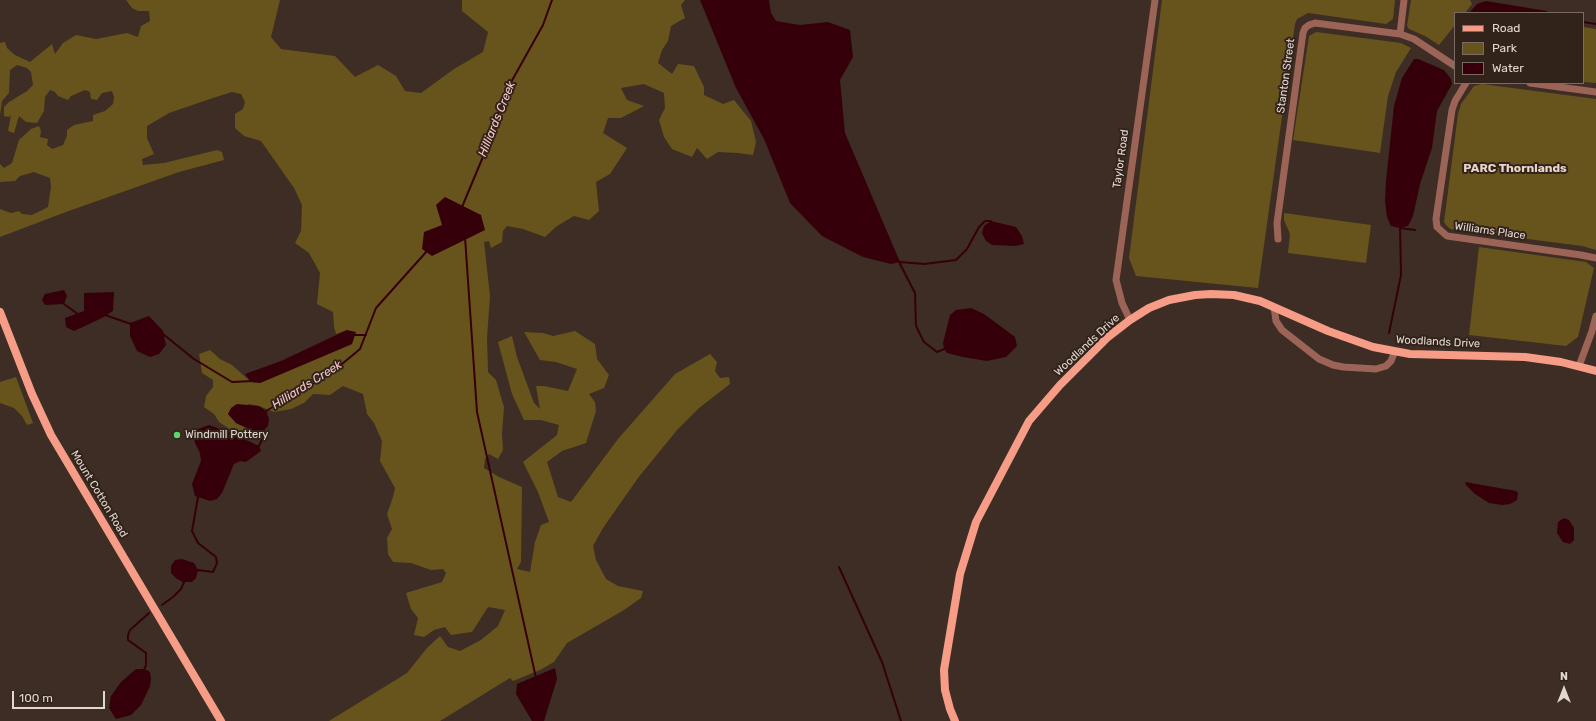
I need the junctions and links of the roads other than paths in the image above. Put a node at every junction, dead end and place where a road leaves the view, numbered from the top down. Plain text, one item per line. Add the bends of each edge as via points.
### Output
1 (1155, 0) edge
2 (1404, 0) edge
3 (1400, 34) junction
4 (1454, 65) edge
5 (1465, 84) edge
6 (1537, 84) edge
7 (1596, 92) edge
8 (1278, 239) dead end
9 (1596, 258) edge
10 (1274, 306) junction
11 (0, 312) edge
12 (1596, 316) edge
13 (1130, 320) junction
14 (1395, 351) junction
15 (1579, 366) junction
16 (1596, 371) edge
17 (195, 680) junction
18 (215, 721) edge
19 (221, 721) edge
20 (955, 721) edge

1 - 13 street, Taylor Road via 1116,280
2 - 3 street
3 - 4 street, Stanton Street via 1414,39
3 - 8 street, Stanton Street via 1315,24 1305,28 1276,223
5 - 9 street, Williams Place via 1452,110 1436,219 1437,227 1447,236
6 - 7 street
10 - 13 main road, Woodlands Drive via 1234,295 1195,295 1169,300 1149,308
10 - 14 main road, Woodlands Drive via 1341,336 1373,347
10 - 14 street via 1276,321 1282,330 1319,359 1333,365 1376,369 1386,366
11 - 17 main road, Mount Cotton Road via 51,435
12 - 15 street
13 - 20 main road, Woodlands Drive via 1108,337 1060,385 1029,421 976,522 960,574 944,670 945,690
14 - 15 main road, Woodlands Drive via 1433,355 1525,357
15 - 16 main road, Woodlands Drive
17 - 18 main road, Mount Cotton Road
17 - 19 main road, Mount Cotton Road

